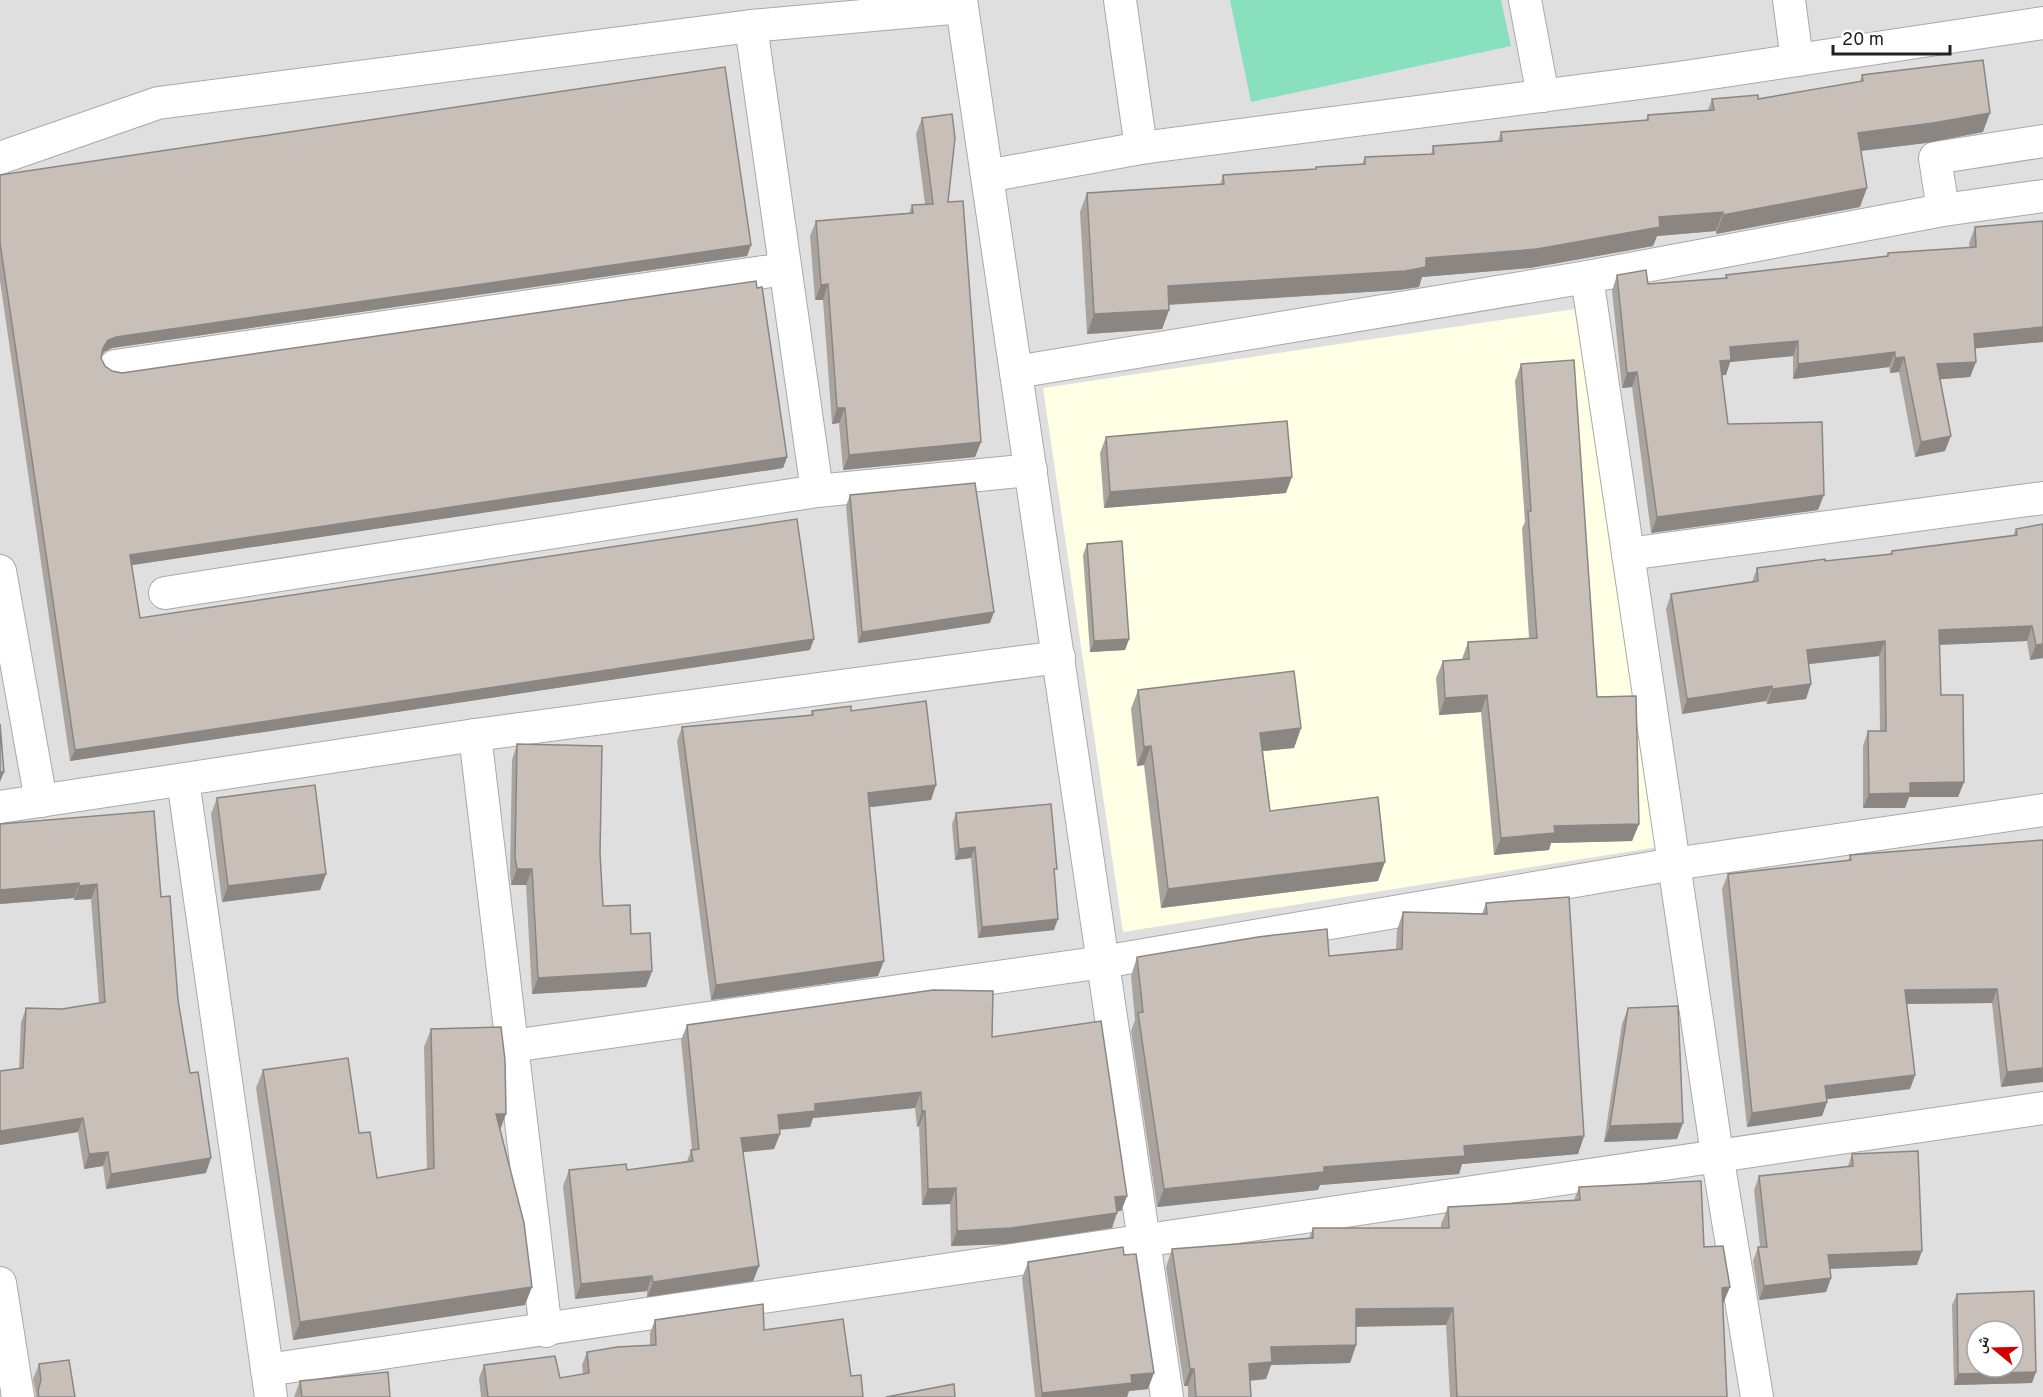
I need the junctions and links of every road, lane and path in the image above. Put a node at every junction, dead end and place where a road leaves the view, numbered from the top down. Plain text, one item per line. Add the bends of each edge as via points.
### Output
1 (1120, 0) edge
2 (1525, 0) edge
3 (1789, 0) edge
4 (962, 3) edge
5 (2043, 23) edge
6 (751, 26) junction
7 (1797, 60) junction
8 (1543, 96) junction
9 (2043, 141) edge
10 (1141, 148) junction
11 (0, 158) edge
12 (987, 176) junction
13 (2043, 196) edge
14 (1943, 210) junction
15 (785, 269) junction
16 (1587, 277) junction
17 (115, 366) dead end
18 (1016, 372) junction
19 (1031, 470) junction
20 (817, 491) junction
21 (2043, 498) edge
22 (1628, 554) junction
23 (1, 585) edge
24 (165, 593) dead end
25 (1059, 657) junction
26 (475, 735) junction
27 (183, 780) junction
28 (41, 801) junction
29 (0, 807) edge
30 (2043, 810) edge
31 (1674, 864) junction
32 (1103, 962) junction
33 (512, 1046) junction
34 (2043, 1108) edge
35 (1717, 1154) junction
36 (1144, 1241) junction
37 (0, 1283) edge
38 (546, 1331) junction
39 (269, 1383) edge
40 (18, 1397) edge
41 (1167, 1397) edge
42 (1757, 1397) edge

1 - 10 street
2 - 8 street
3 - 7 street
4 - 6 street
4 - 12 street
5 - 7 street
6 - 11 street via 158,103
6 - 15 street
7 - 8 street
8 - 10 street
9 - 14 street via 1935,158
10 - 12 street
12 - 18 street
13 - 14 street
14 - 16 street
15 - 17 street
15 - 20 street
16 - 18 street
16 - 22 street
18 - 19 street
19 - 20 street
19 - 25 street
20 - 24 street
21 - 22 street
22 - 31 street
23 - 28 street
25 - 26 street
25 - 32 street
26 - 27 street
26 - 33 street
27 - 28 street
27 - 39 street
28 - 29 street
30 - 31 street
31 - 32 street
31 - 35 street
32 - 33 street
32 - 36 street
33 - 38 street
34 - 35 street
35 - 36 street
35 - 42 street
36 - 38 street
36 - 41 street
37 - 40 street
38 - 39 street

